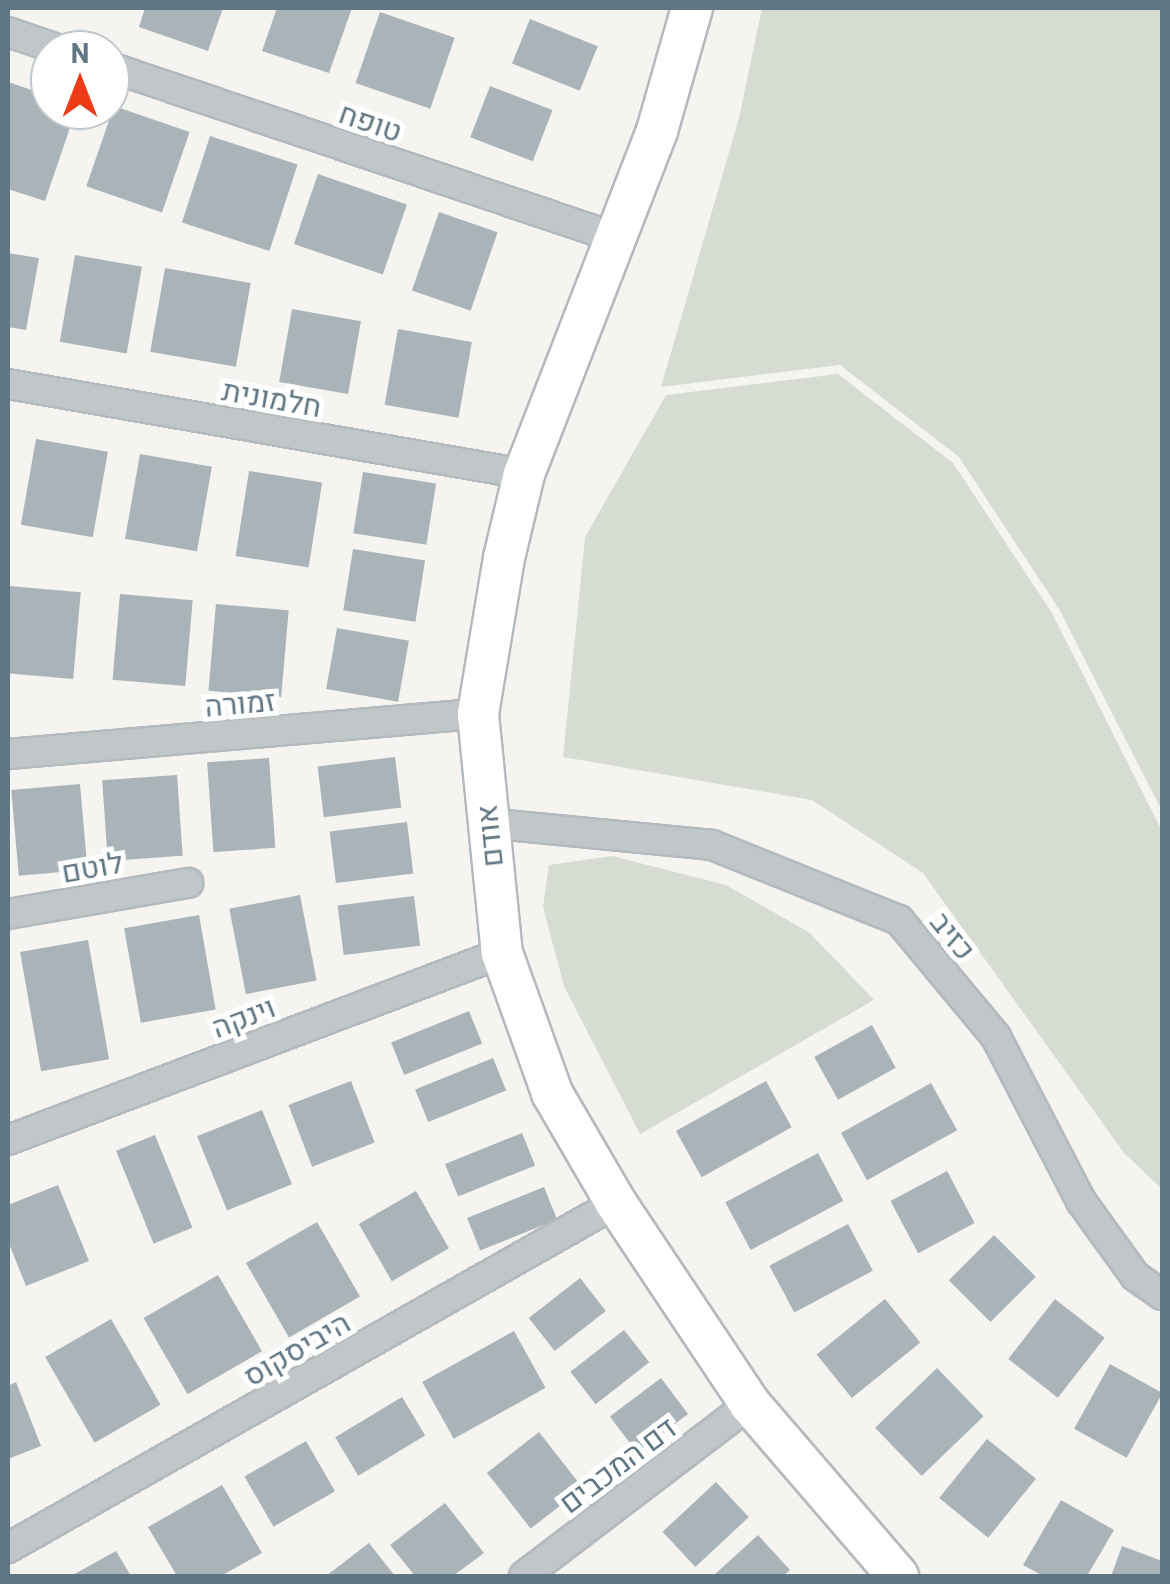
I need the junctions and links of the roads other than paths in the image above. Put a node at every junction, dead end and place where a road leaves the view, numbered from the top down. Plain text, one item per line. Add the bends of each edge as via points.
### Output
1 (692, 8) edge
2 (130, 74) edge
3 (611, 236) junction
4 (8, 384) edge
5 (524, 474) junction
6 (478, 714) junction
7 (8, 754) edge
8 (485, 823) junction
9 (188, 882) dead end
10 (8, 914) edge
11 (502, 953) junction
12 (8, 1140) edge
13 (616, 1203) junction
14 (1162, 1294) edge
15 (750, 1404) junction
16 (8, 1548) edge
17 (524, 1576) edge
18 (898, 1576) edge

1 - 3 street, אודם via 656,131
2 - 3 street, טופח
3 - 5 street, אודם
4 - 5 street, חלמונית
5 - 6 street, אודם
6 - 7 street, זמורה
6 - 8 street, אודם
8 - 11 street, אודם
8 - 14 street, כזיב via 712,845 899,920 996,1037 1081,1202 1134,1276
9 - 10 street, לוטם
11 - 12 street, וינקה
11 - 13 street, אודם via 552,1092
13 - 15 street, אודם
13 - 16 street, היביסקוס
15 - 17 street, דם המכבים
15 - 18 street, אודם

